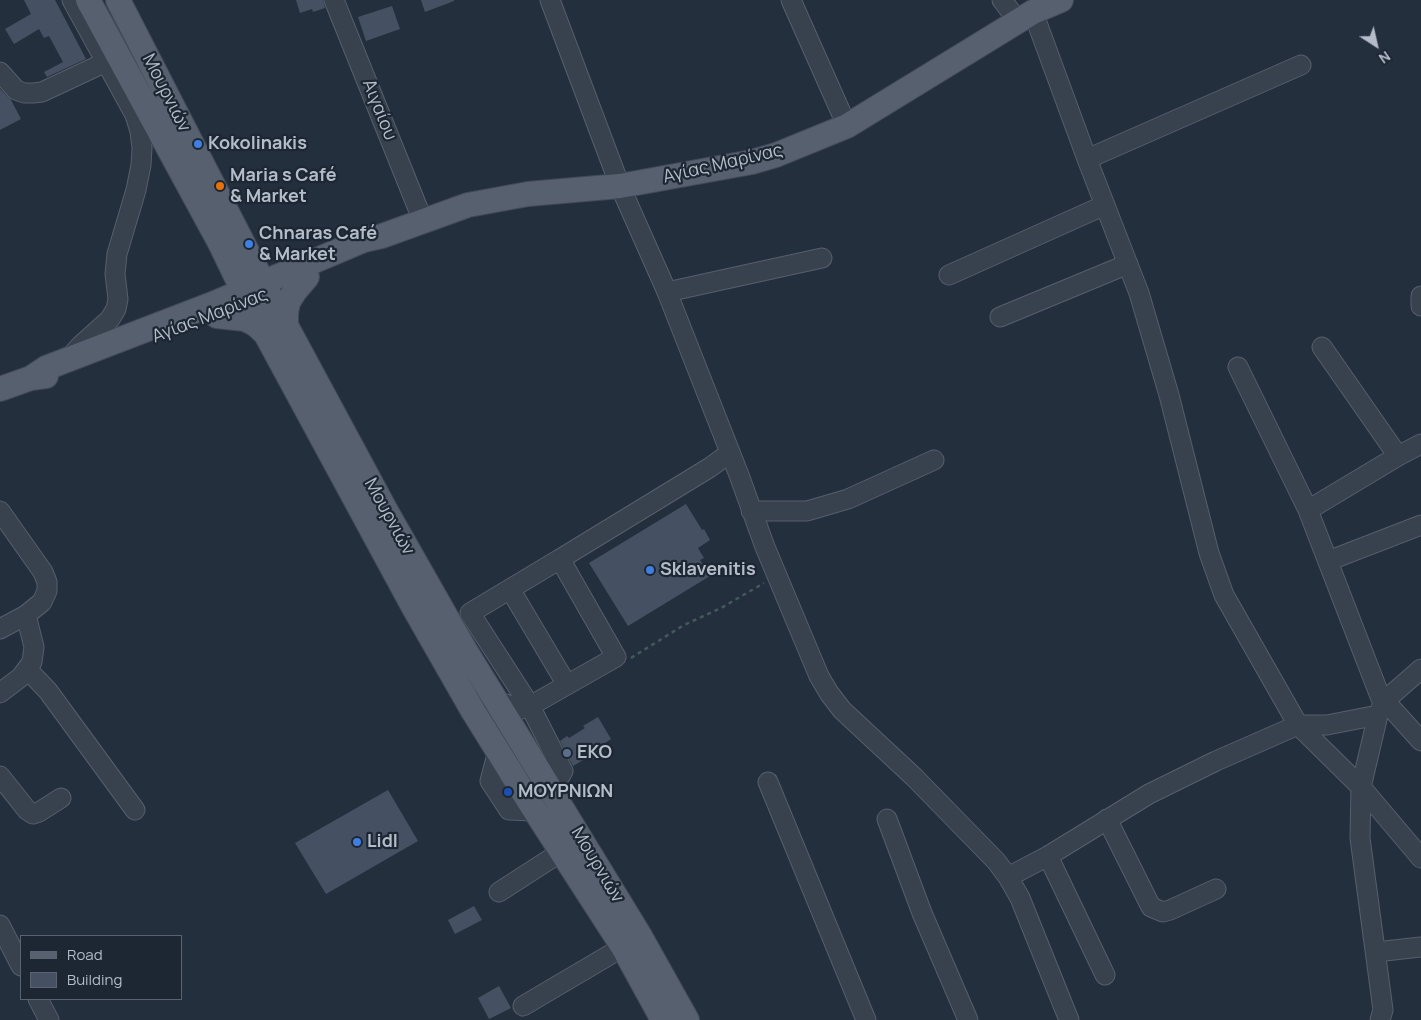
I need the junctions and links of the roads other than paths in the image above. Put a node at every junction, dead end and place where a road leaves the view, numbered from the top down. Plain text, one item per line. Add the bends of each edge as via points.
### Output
1 (72, 0) edge
2 (88, 0) edge
3 (118, 0) edge
4 (334, 0) edge
5 (550, 0) edge
6 (791, 0) edge
7 (1002, 0) edge
8 (1061, 0) edge
9 (1025, 16) junction
10 (106, 62) junction
11 (1301, 65) dead end
12 (0, 72) edge
13 (846, 126) junction
14 (1087, 159) junction
15 (620, 186) junction
16 (1105, 205) junction
17 (423, 221) junction
18 (237, 254) junction
19 (822, 258) dead end
20 (1128, 264) junction
21 (304, 272) junction
22 (949, 275) dead end
23 (667, 292) junction
24 (256, 293) junction
25 (1421, 296) edge
26 (1421, 306) edge
27 (214, 311) junction
28 (1000, 317) dead end
29 (277, 331) junction
30 (1322, 347) dead end
31 (69, 358) junction
32 (1238, 367) dead end
33 (31, 378) junction
34 (0, 389) edge
35 (1421, 444) edge
36 (730, 454) junction
37 (1398, 456) junction
38 (934, 460) dead end
39 (1308, 510) junction
40 (0, 511) edge
41 (751, 511) junction
42 (1421, 525) edge
43 (560, 559) junction
44 (1328, 561) junction
45 (510, 589) junction
46 (26, 615) junction
47 (0, 629) edge
48 (27, 669) junction
49 (1421, 670) edge
50 (567, 685) junction
51 (0, 694) edge
52 (496, 701) junction
53 (530, 706) junction
54 (1382, 706) junction
55 (1298, 725) junction
56 (1421, 741) edge
57 (498, 751) junction
58 (0, 776) edge
59 (768, 782) dead end
60 (1361, 787) junction
61 (552, 791) junction
62 (61, 798) dead end
63 (135, 810) dead end
64 (534, 811) junction
65 (886, 819) dead end
66 (1107, 819) junction
67 (561, 852) junction
68 (1048, 856) junction
69 (1421, 858) edge
70 (1008, 877) junction
71 (1216, 889) dead end
72 (499, 892) dead end
73 (0, 925) edge
74 (623, 947) junction
75 (1421, 947) edge
76 (1376, 952) junction
77 (20, 964) edge
78 (1105, 975) dead end
79 (39, 1000) edge
80 (523, 1006) dead end
81 (49, 1020) edge
82 (663, 1020) edge
83 (687, 1020) edge
84 (866, 1020) edge
85 (968, 1020) edge
86 (1069, 1020) edge
87 (1380, 1020) edge

1 - 10 street
2 - 18 main road
3 - 18 main road, Μουρνιών
4 - 17 street, Αιγαίου
5 - 15 street
6 - 13 street
7 - 9 street
8 - 9 main road, Αγίας Μαρίνας
9 - 13 main road, Αγίας Μαρίνας
9 - 14 street
10 - 12 street via 42,92 33,93 16,90
10 - 31 street via 135,114 142,148 141,165 117,254 116,308 110,319
11 - 14 street
13 - 15 main road, Αγίας Μαρίνας via 752,162
14 - 16 street
15 - 17 main road, Αγίας Μαρίνας via 528,194 468,205
15 - 23 street
16 - 20 street
16 - 22 street
17 - 21 main road, Αγίας Μαρίνας via 364,240
18 - 21 main road via 274,267
18 - 24 main road, Μουρνιών
18 - 27 main road
19 - 23 street
20 - 28 street
20 - 55 street via 1169,395 1215,571 1224,595
21 - 24 main road, Αγίας Μαρίνας
21 - 29 main road
23 - 36 street
24 - 27 main road, Αγίας Μαρίνας
24 - 29 main road, Μουρνιών
25 - 26 street
27 - 29 main road
27 - 31 main road, Αγίας Μαρίνας
27 - 33 main road, Αγίας Μαρίνας via 49,375
29 - 52 main road, Μουρνιών
29 - 57 main road, Μουρνιών via 413,606
30 - 37 street
31 - 33 main road, Αγίας Μαρίνας
32 - 39 street
33 - 34 main road, Αγίας Μαρίνας
35 - 37 street
36 - 41 street
36 - 43 street
37 - 39 street
38 - 41 street via 848,498 807,511
39 - 44 street
40 - 46 street via 44,572 47,582 42,602
41 - 70 street via 829,693 842,710 996,861
42 - 44 street
43 - 45 street
43 - 50 street via 616,657
44 - 54 street
45 - 50 street
45 - 53 street via 470,613
46 - 47 street
46 - 48 street via 34,647 32,662
48 - 51 street
48 - 63 street via 48,691
49 - 54 street
50 - 53 street
52 - 53 street via 522,709
52 - 61 main road, Μουρνιών
53 - 61 street via 563,771
54 - 55 street via 1327,725
54 - 56 street
54 - 60 street
55 - 60 street
55 - 66 street via 1216,761
57 - 64 main road, Μουρνιών
57 - 64 street via 490,781 508,810
58 - 62 street via 33,814
59 - 84 street
60 - 69 street
60 - 76 street via 1360,838
61 - 83 main road, Μουρνιών
64 - 67 main road, Μουρνιών
65 - 85 street
66 - 68 street
66 - 71 street via 1151,907 1163,912
67 - 72 street
67 - 74 main road, Μουρνιών
68 - 70 street
68 - 78 street
70 - 86 street via 1020,898
73 - 77 street
74 - 80 street
74 - 82 main road, Μουρνιών
75 - 76 street
76 - 87 street via 1383,1010
79 - 81 street

